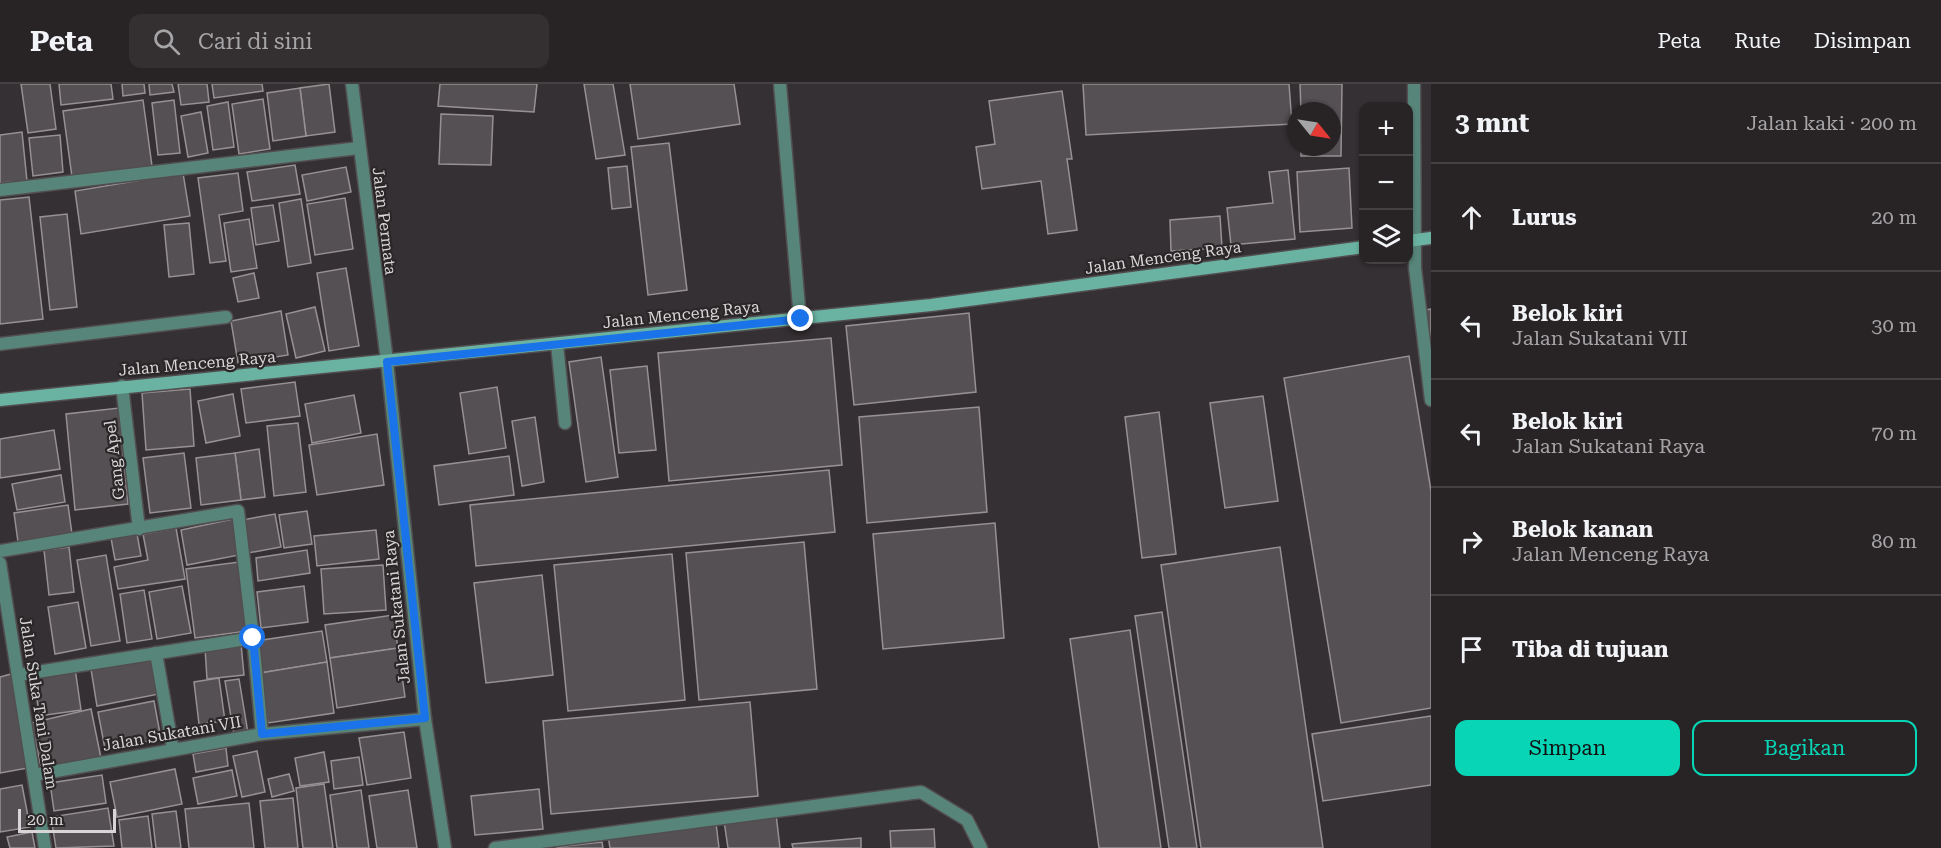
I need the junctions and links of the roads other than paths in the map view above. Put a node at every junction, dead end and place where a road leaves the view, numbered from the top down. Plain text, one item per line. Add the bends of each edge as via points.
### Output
1 (352, 84) edge
2 (780, 84) edge
3 (1414, 84) edge
4 (359, 148) junction
5 (0, 190) edge
6 (1412, 210) edge
7 (1431, 238) edge
8 (1413, 241) edge
9 (1359, 248) edge
10 (1413, 250) edge
11 (226, 317) dead end
12 (801, 319) junction
13 (0, 344) edge
14 (557, 344) junction
15 (387, 362) junction
16 (122, 386) junction
17 (0, 400) edge
18 (1431, 400) edge
19 (566, 423) dead end
20 (139, 529) junction
21 (0, 551) edge
22 (0, 563) edge
23 (253, 638) junction
24 (156, 653) junction
25 (18, 675) junction
26 (425, 718) junction
27 (262, 734) junction
28 (173, 750) junction
29 (34, 775) junction
30 (45, 848) edge
31 (445, 848) edge
32 (495, 848) edge
33 (981, 848) edge

1 - 4 street, Jalan Permata
2 - 12 street
3 - 6 street
4 - 5 street
4 - 15 street, Jalan Permata
7 - 8 street
9 - 12 street, Jalan Menceng Raya
10 - 18 street
11 - 13 street
12 - 14 street, Jalan Menceng Raya
14 - 15 street, Jalan Menceng Raya
14 - 19 street
15 - 16 street, Jalan Menceng Raya
15 - 26 street, Jalan Sukatani Raya
16 - 17 street, Jalan Menceng Raya
16 - 20 street, Gang Apel
20 - 21 street
20 - 23 street via 238,511
22 - 25 street, Jalan Suka Tani Dalam
23 - 24 street
23 - 27 street
24 - 25 street
24 - 28 street
25 - 29 street, Jalan Suka Tani Dalam
26 - 27 street, Jalan Sukatani VII
26 - 31 street, Jalan Sukatani Raya
27 - 28 street, Jalan Sukatani VII
28 - 29 street, Jalan Sukatani VII
29 - 30 street, Jalan Suka Tani Dalam
32 - 33 street via 921,792 967,820

